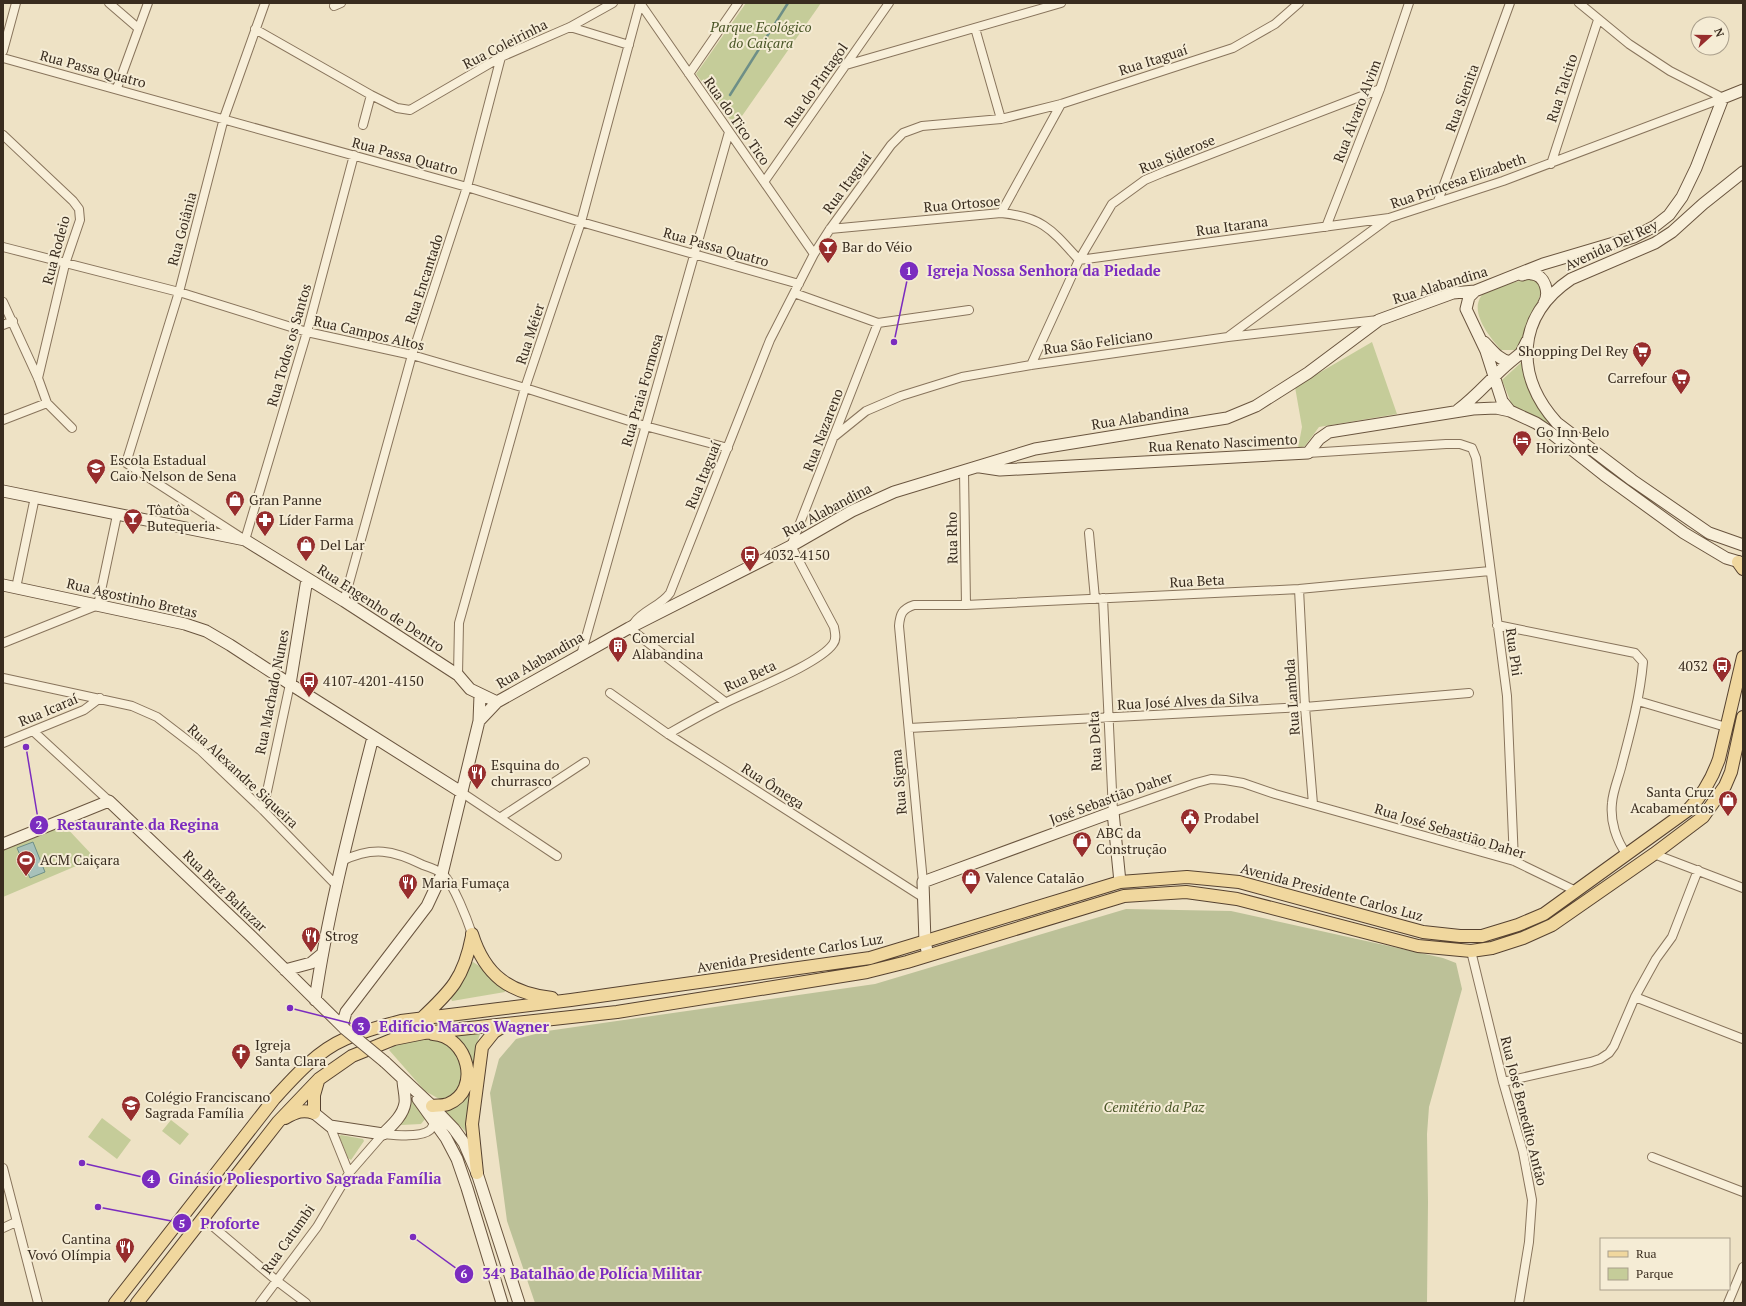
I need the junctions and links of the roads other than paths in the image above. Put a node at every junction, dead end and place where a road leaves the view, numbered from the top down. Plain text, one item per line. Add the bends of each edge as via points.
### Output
1 (16, 3) edge
2 (109, 3) edge
3 (148, 3) edge
4 (265, 3) edge
5 (613, 3) edge
6 (640, 3) edge
7 (738, 3) edge
8 (889, 3) edge
9 (1061, 3) edge
10 (1299, 3) edge
11 (1409, 3) edge
12 (1510, 3) edge
13 (1579, 3) edge
14 (1598, 20) junction
15 (570, 26) junction
16 (138, 28) junction
17 (975, 28) junction
18 (255, 29) junction
19 (629, 45) junction
20 (3, 51) edge
21 (501, 57) junction
22 (3, 58) edge
23 (846, 64) junction
24 (689, 74) junction
25 (117, 88) junction
26 (1380, 89) junction
27 (1743, 90) edge
28 (371, 95) junction
29 (1723, 98) junction
30 (1061, 104) junction
31 (224, 118) junction
32 (1001, 119) junction
33 (363, 125) dead end
34 (729, 132) junction
35 (3, 135) edge
36 (354, 155) junction
37 (1551, 164) junction
38 (1743, 172) edge
39 (764, 182) junction
40 (467, 187) junction
41 (1438, 201) junction
42 (1002, 213) junction
43 (1389, 218) junction
44 (581, 222) junction
45 (1326, 227) junction
46 (830, 229) junction
47 (3, 247) edge
48 (694, 254) junction
49 (814, 254) junction
50 (1079, 260) junction
51 (65, 264) junction
52 (1518, 275) junction
53 (799, 284) junction
54 (1475, 291) junction
55 (179, 292) junction
56 (794, 293) junction
57 (3, 302) edge
58 (1543, 305) junction
59 (969, 310) dead end
60 (1380, 320) junction
61 (13, 321) junction
62 (878, 323) junction
63 (3, 325) edge
64 (307, 332) junction
65 (1228, 337) junction
66 (1480, 337) junction
67 (1528, 339) junction
68 (412, 355) junction
69 (1510, 362) junction
70 (1031, 365) junction
71 (1494, 376) junction
72 (38, 378) junction
73 (525, 388) junction
74 (47, 403) junction
75 (1456, 412) junction
76 (1510, 412) junction
77 (3, 420) edge
78 (645, 426) junction
79 (72, 428) dead end
80 (835, 436) junction
81 (728, 448) junction
82 (1472, 448) joint
83 (1308, 453) junction
84 (126, 463) joint
85 (976, 467) junction
86 (964, 470) junction
87 (3, 491) edge
88 (35, 497) junction
89 (117, 515) junction
90 (1089, 533) dead end
91 (245, 540) junction
92 (1743, 545) edge
93 (792, 546) junction
94 (1741, 565) edge
95 (1490, 571) junction
96 (307, 578) junction
97 (3, 585) edge
98 (16, 588) junction
99 (1299, 589) junction
100 (1099, 599) junction
101 (344, 601) junction
102 (966, 605) junction
103 (98, 606) junction
104 (906, 608) joint
105 (1497, 625) junction
106 (631, 627) junction
107 (3, 643) edge
108 (581, 655) junction
109 (1743, 657) edge
110 (458, 675) junction
111 (3, 678) edge
112 (290, 684) junction
113 (610, 693) dead end
114 (1469, 693) dead end
115 (480, 695) junction
116 (100, 698) junction
117 (1638, 701) junction
118 (497, 702) junction
119 (725, 702) junction
120 (1304, 707) junction
121 (1743, 717) edge
122 (1109, 718) junction
123 (479, 721) junction
124 (1726, 727) junction
125 (909, 728) junction
126 (33, 731) junction
127 (668, 734) junction
128 (373, 737) junction
129 (1741, 737) edge
130 (3, 743) edge
131 (585, 762) dead end
132 (461, 792) junction
133 (109, 801) junction
134 (1313, 804) junction
135 (263, 810) junction
136 (1113, 812) junction
137 (501, 817) junction
138 (3, 844) edge
139 (554, 854) dead end
140 (1654, 854) junction
141 (1627, 855) junction
142 (342, 861) junction
143 (1514, 861) junction
144 (1698, 870) junction
145 (442, 874) junction
146 (923, 882) junction
147 (1120, 882) junction
148 (336, 884) junction
149 (1743, 888) edge
150 (1576, 891) junction
151 (924, 898) junction
152 (472, 934) junction
153 (925, 942) junction
154 (1471, 951) junction
155 (322, 954) junction
156 (928, 955) junction
157 (285, 970) junction
158 (1635, 997) junction
159 (315, 1000) junction
160 (571, 1000) junction
161 (346, 1012) junction
162 (330, 1014) junction
163 (421, 1019) junction
164 (505, 1025) junction
165 (344, 1027) junction
166 (424, 1033) junction
167 (1743, 1039) edge
168 (319, 1079) junction
169 (403, 1080) junction
170 (1503, 1082) junction
171 (432, 1106) junction
172 (314, 1113) junction
173 (278, 1122) junction
174 (435, 1122) junction
175 (330, 1126) junction
176 (383, 1134) junction
177 (1652, 1156) dead end
178 (3, 1168) edge
179 (349, 1173) junction
180 (477, 1173) junction
181 (1743, 1192) edge
182 (203, 1218) junction
183 (16, 1222) junction
184 (3, 1228) edge
185 (1743, 1267) edge
186 (277, 1281) junction
187 (38, 1303) edge
188 (115, 1303) edge
189 (138, 1303) edge
190 (260, 1303) edge
191 (306, 1303) edge
192 (502, 1303) edge
193 (519, 1303) edge
194 (1519, 1303) edge
195 (1728, 1303) edge

1 - 20 street
2 - 16 street
3 - 16 street
4 - 18 street, Rua Goiânia
5 - 15 street, Rua Coleirinha
6 - 19 street, Rua Méier
6 - 24 street, Rua do Tico Tico
7 - 24 street
8 - 23 street, Rua do Pintagol
9 - 17 street
10 - 30 street, Rua Itaguaí via 1275,24 1233,48
11 - 26 street, Rua Álvaro Alvim
12 - 41 street, Rua Sienita
13 - 14 street
14 - 29 street via 1628,44 1670,71
14 - 37 street, Rua Talcito
15 - 19 street
15 - 21 street, Rua Coleirinha
16 - 25 street
17 - 23 street
17 - 32 street
18 - 28 street
18 - 31 street, Rua Goiânia
19 - 44 street, Rua Méier
21 - 28 street, Rua Coleirinha via 410,110 396,108
21 - 40 street, Rua Encantado
22 - 25 street, Rua Passa Quatro
23 - 39 street, Rua do Pintagol
24 - 34 street, Rua do Tico Tico
25 - 31 street, Rua Passa Quatro
26 - 45 street, Rua Álvaro Alvim
26 - 50 street, Rua Siderose via 1145,180 1112,204
27 - 29 street
28 - 33 street
29 - 37 street, Rua Princesa Elizabeth
29 - 52 street, Rua Alabandina via 1686,190 1670,215 1634,237 1543,264
30 - 32 street, Rua Itaguaí
30 - 42 street
31 - 36 street, Rua Passa Quatro
31 - 55 street, Rua Goiânia
32 - 46 street, Rua Itaguaí via 922,126 904,133 891,145
34 - 39 street, Rua do Tico Tico
34 - 48 street, Rua Praia Formosa
35 - 51 street, Rua Rodeio via 79,209 80,220
36 - 40 street, Rua Passa Quatro
36 - 64 street, Rua Todos os Santos
37 - 41 street, Rua Princesa Elizabeth
38 - 58 street, Avenida Del Rey via 1655,244 1571,279 1559,287
39 - 49 street, Rua do Tico Tico
40 - 44 street, Rua Passa Quatro
40 - 68 street, Rua Encantado
41 - 43 street, Rua Princesa Elizabeth
42 - 46 street, Rua Ortosoe
42 - 50 street, Rua Ortosoe via 1037,220
43 - 45 street, Rua Itarana
43 - 65 street, Rua Princesa Elizabeth
44 - 48 street, Rua Passa Quatro
44 - 73 street, Rua Méier
45 - 50 street, Rua Itarana
46 - 49 street, Rua Itaguaí
47 - 51 street, Rua Campos Altos
48 - 53 street, Rua Passa Quatro
48 - 78 street, Rua Praia Formosa
49 - 53 street, Rua Itaguaí
50 - 70 street, Rua Siderose
51 - 55 street, Rua Campos Altos
51 - 72 street, Rua Rodeio
52 - 54 street, Rua Alabandina
52 - 58 street via 1531,273 1543,282 1547,292
53 - 56 street, Rua Itaguaí
54 - 60 street, Rua Alabandina via 1454,293
54 - 66 street via 1469,297 1466,309
55 - 64 street, Rua Campos Altos
55 - 84 street, Rua Goiânia
56 - 62 street
56 - 81 street, Rua Itaguaí via 770,340
57 - 61 street
58 - 67 street, Avenida Del Rey via 1536,315
59 - 62 street
60 - 65 street, Rua São Feliciano
60 - 85 street, Rua Alabandina via 1308,373 1256,406 1227,418 1035,449
61 - 63 street
61 - 72 street
62 - 80 street, Rua Nazareno
64 - 68 street, Rua Campos Altos
64 - 91 street, Rua Todos os Santos
65 - 70 street, Rua São Feliciano
66 - 69 street via 1499,357
66 - 71 street
67 - 69 street via 1521,353
67 - 92 street, Avenida Del Rey via 1528,364 1532,386 1547,413 1557,423 1632,480 1709,533
68 - 73 street, Rua Campos Altos
68 - 101 street, Rua Encantado
69 - 71 street
70 - 80 street, Rua São Feliciano via 962,377 901,396 866,411
71 - 75 street
71 - 76 street via 1502,401
72 - 74 street
73 - 78 street, Rua Campos Altos
73 - 110 street, Rua Méier via 459,623
74 - 77 street
74 - 79 street
75 - 76 street via 1483,407
75 - 83 street via 1329,432 1319,439
76 - 94 street via 1536,423 1684,533
78 - 81 street, Rua Campos Altos
78 - 108 street, Rua Praia Formosa
80 - 93 street, Rua Nazareno
81 - 106 street, Rua Itaguaí via 670,593 637,618
82 - 83 street, Rua Renato Nascimento via 1460,444 1446,444
82 - 95 street, Rua Phi via 1476,458
83 - 85 street, Rua Renato Nascimento via 1000,470
84 - 91 street, Rua Engenho de Dentro
85 - 86 street, Rua Alabandina
86 - 93 street, Rua Alabandina via 894,492 852,511
86 - 102 street, Rua Rho
87 - 88 street
88 - 89 street
88 - 98 street
89 - 91 street
89 - 103 street
90 - 100 street, Rua Delta
91 - 96 street, Rua Engenho de Dentro
93 - 106 street, Rua Alabandina
93 - 119 street, Rua Beta via 827,613 836,635 834,643 807,664
95 - 99 street, Rua Beta
95 - 105 street, Rua Phi
96 - 101 street, Rua Engenho de Dentro
96 - 112 street, Rua Machado Nunes
97 - 98 street, Rua Agostinho Bretas
98 - 103 street, Rua Agostinho Bretas
99 - 100 street, Rua Beta
99 - 120 street, Rua Lambda
100 - 102 street, Rua Beta
100 - 122 street, Rua Delta
101 - 110 street, Rua Engenho de Dentro
102 - 104 street, Rua Beta
103 - 107 street
103 - 112 street, Rua Agostinho Bretas via 185,624 206,631
104 - 125 street, Rua Sigma via 900,615 899,626
105 - 117 street via 1635,653 1642,662
105 - 143 street, Rua Phi via 1507,696
106 - 108 street, Rua Alabandina
106 - 119 street
108 - 118 street, Rua Alabandina
109 - 124 main road, Avenida Presidente Carlos Luz
110 - 115 street, Rua Engenho de Dentro via 470,689
111 - 116 street, Rua Alexandre Siqueira
112 - 128 street, Rua Agostinho Bretas
112 - 135 street, Rua Machado Nunes
113 - 127 street, Rua Ômega
114 - 120 street, Rua José Alves da Silva
115 - 118 street, Rua Engenho de Dentro
115 - 123 street
116 - 126 street, Rua Icaraí via 84,710
116 - 135 street, Rua Alexandre Siqueira via 132,706 157,717 200,750
117 - 124 street
117 - 141 street via 1612,803 1615,834
118 - 123 street, Rua Alabandina
119 - 127 street, Rua Beta
120 - 122 street, Rua José Alves da Silva
120 - 134 street, Rua Lambda
121 - 129 main road, Avenida Presidente Carlos Luz
122 - 125 street, Rua José Alves da Silva
122 - 136 street, Rua Delta
123 - 132 street
124 - 141 main road, Avenida Presidente Carlos Luz via 1714,775 1698,800
125 - 146 street, Rua Sigma
126 - 130 street, Rua Icaraí
126 - 133 street, Rua Braz Baltazar
127 - 151 street, Rua Ômega
128 - 132 street, Rua Agostinho Bretas
128 - 142 street
129 - 140 main road, Avenida Presidente Carlos Luz via 1726,786 1711,808
131 - 137 street
132 - 137 street, Rua Agostinho Bretas
132 - 145 street
133 - 138 street
133 - 157 street, Rua Braz Baltazar
134 - 136 street, José Sebastião Daher via 1243,783 1211,779
134 - 143 street, Rua José Sebastião Daher
135 - 148 street, Rua Alexandre Siqueira
136 - 146 street, José Sebastião Daher
136 - 147 street, Rua Delta
137 - 139 street, Rua Agostinho Bretas
140 - 144 street
140 - 154 main road, Avenida Presidente Carlos Luz via 1552,925 1492,948
141 - 150 main road, Avenida Presidente Carlos Luz
142 - 145 street via 369,851 392,852
142 - 148 street
143 - 150 street, Rua José Sebastião Daher
144 - 149 street
144 - 158 street via 1672,937 1656,959
145 - 152 street via 458,901
145 - 161 street via 427,906
146 - 151 street, Rua Sigma
147 - 150 main road, Avenida Presidente Carlos Luz via 1187,877 1239,882 1423,932 1460,936 1482,936 1518,925 1544,914
147 - 153 main road, Avenida Presidente Carlos Luz
148 - 155 street
151 - 153 street, Rua Sigma
152 - 160 main road via 478,951 488,967 512,988 538,996
152 - 163 main road via 462,972 445,996
153 - 156 street, Rua Sigma
153 - 160 main road, Avenida Presidente Carlos Luz via 870,958
154 - 156 main road, Avenida Presidente Carlos Luz via 1418,946 1237,899 1186,892 1124,896
154 - 170 street, Rua José Benedito Antão
155 - 157 street via 311,963
155 - 159 street
156 - 164 main road, Avenida Presidente Carlos Luz via 860,973 617,1012
157 - 159 street, Rua Braz Baltazar
158 - 167 street
158 - 170 street via 1614,1046 1600,1059
159 - 162 street, Rua Braz Baltazar
160 - 163 main road, Avenida Presidente Carlos Luz
161 - 162 street
161 - 165 street
162 - 165 street, Rua Braz Baltazar
163 - 188 main road, Avenida Presidente Carlos Luz via 377,1027 344,1039 320,1054 298,1073 274,1098
164 - 166 main road, Avenida Presidente Carlos Luz
164 - 180 main road via 494,1032 482,1047 472,1124
165 - 169 street, Rua Braz Baltazar, bridge
166 - 168 main road, Avenida Presidente Carlos Luz via 394,1039 352,1056
166 - 171 main road via 438,1034 453,1042 467,1063 467,1079 459,1096 446,1105
168 - 172 main road via 314,1095
168 - 173 main road, Avenida Presidente Carlos Luz
169 - 171 street
169 - 174 street
169 - 176 street, Rua Catumbi via 405,1103 396,1122
170 - 194 street, Rua José Benedito Antão via 1523,1152 1532,1200 1529,1242
171 - 180 street via 464,1143
172 - 173 main road via 307,1110 296,1111
172 - 175 street
173 - 182 main road, Avenida Presidente Carlos Luz
174 - 176 street via 431,1130 424,1133 402,1136
174 - 192 street via 457,1159
175 - 176 street
175 - 179 street
176 - 179 street, Rua Catumbi
177 - 181 street
178 - 183 street
179 - 186 street, Rua Catumbi via 317,1227
180 - 193 street
182 - 186 street
182 - 189 main road, Avenida Presidente Carlos Luz
183 - 184 street
183 - 187 street
185 - 195 street
186 - 190 street, Rua Catumbi
186 - 191 street

